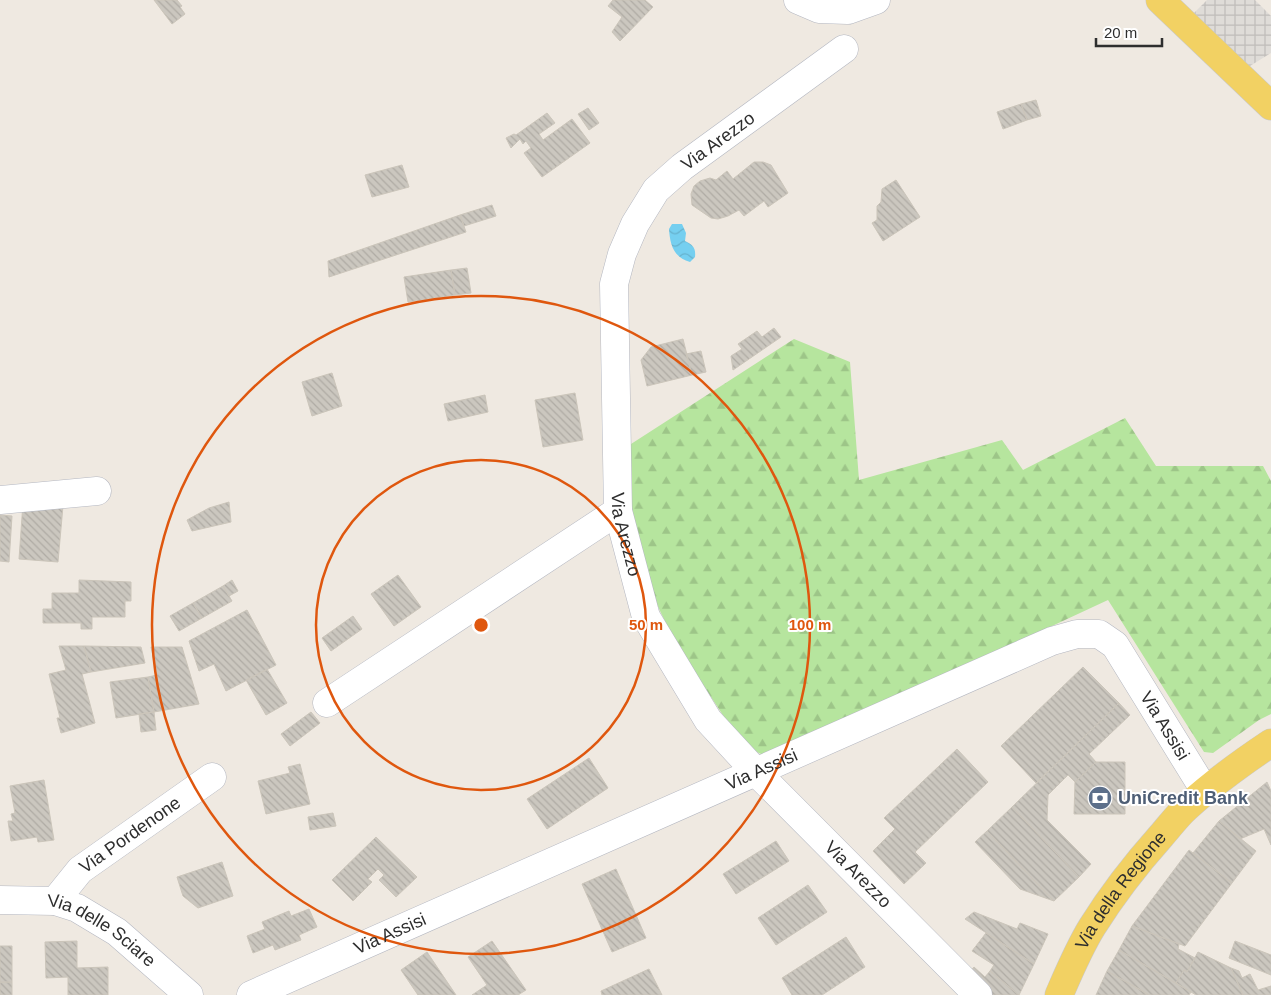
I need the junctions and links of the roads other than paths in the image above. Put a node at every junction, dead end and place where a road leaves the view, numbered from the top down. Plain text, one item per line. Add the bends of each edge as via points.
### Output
1 (798, 0) edge
2 (876, 0) edge
3 (1160, 0) edge
4 (844, 49) dead end
5 (1271, 106) edge
6 (97, 491) dead end
7 (0, 500) edge
8 (618, 511) junction
9 (327, 703) dead end
10 (1271, 743) edge
11 (757, 773) junction
12 (212, 778) dead end
13 (1205, 791) junction
14 (0, 900) edge
15 (55, 901) junction
16 (189, 995) edge
17 (251, 995) edge
18 (978, 995) edge
19 (1059, 995) edge

1 - 2 street via 819,9 848,10
3 - 5 main road
4 - 8 street, Via Arezzo via 682,167 656,190 635,224 614,284
6 - 7 street
8 - 9 street
8 - 11 street, Via Arezzo via 646,617 708,720
10 - 13 main road, Via della Regione
11 - 13 street, Via Assisi via 1052,641 1078,634 1099,634 1115,645
11 - 17 street, Via Assisi
11 - 18 street, Via Arezzo
12 - 15 street, Via Pordenone via 80,870
13 - 19 main road, Via della Regione via 1185,809 1118,888 1092,926
14 - 15 street, Via delle Sciare
15 - 16 street, Via delle Sciare via 77,908 117,932

